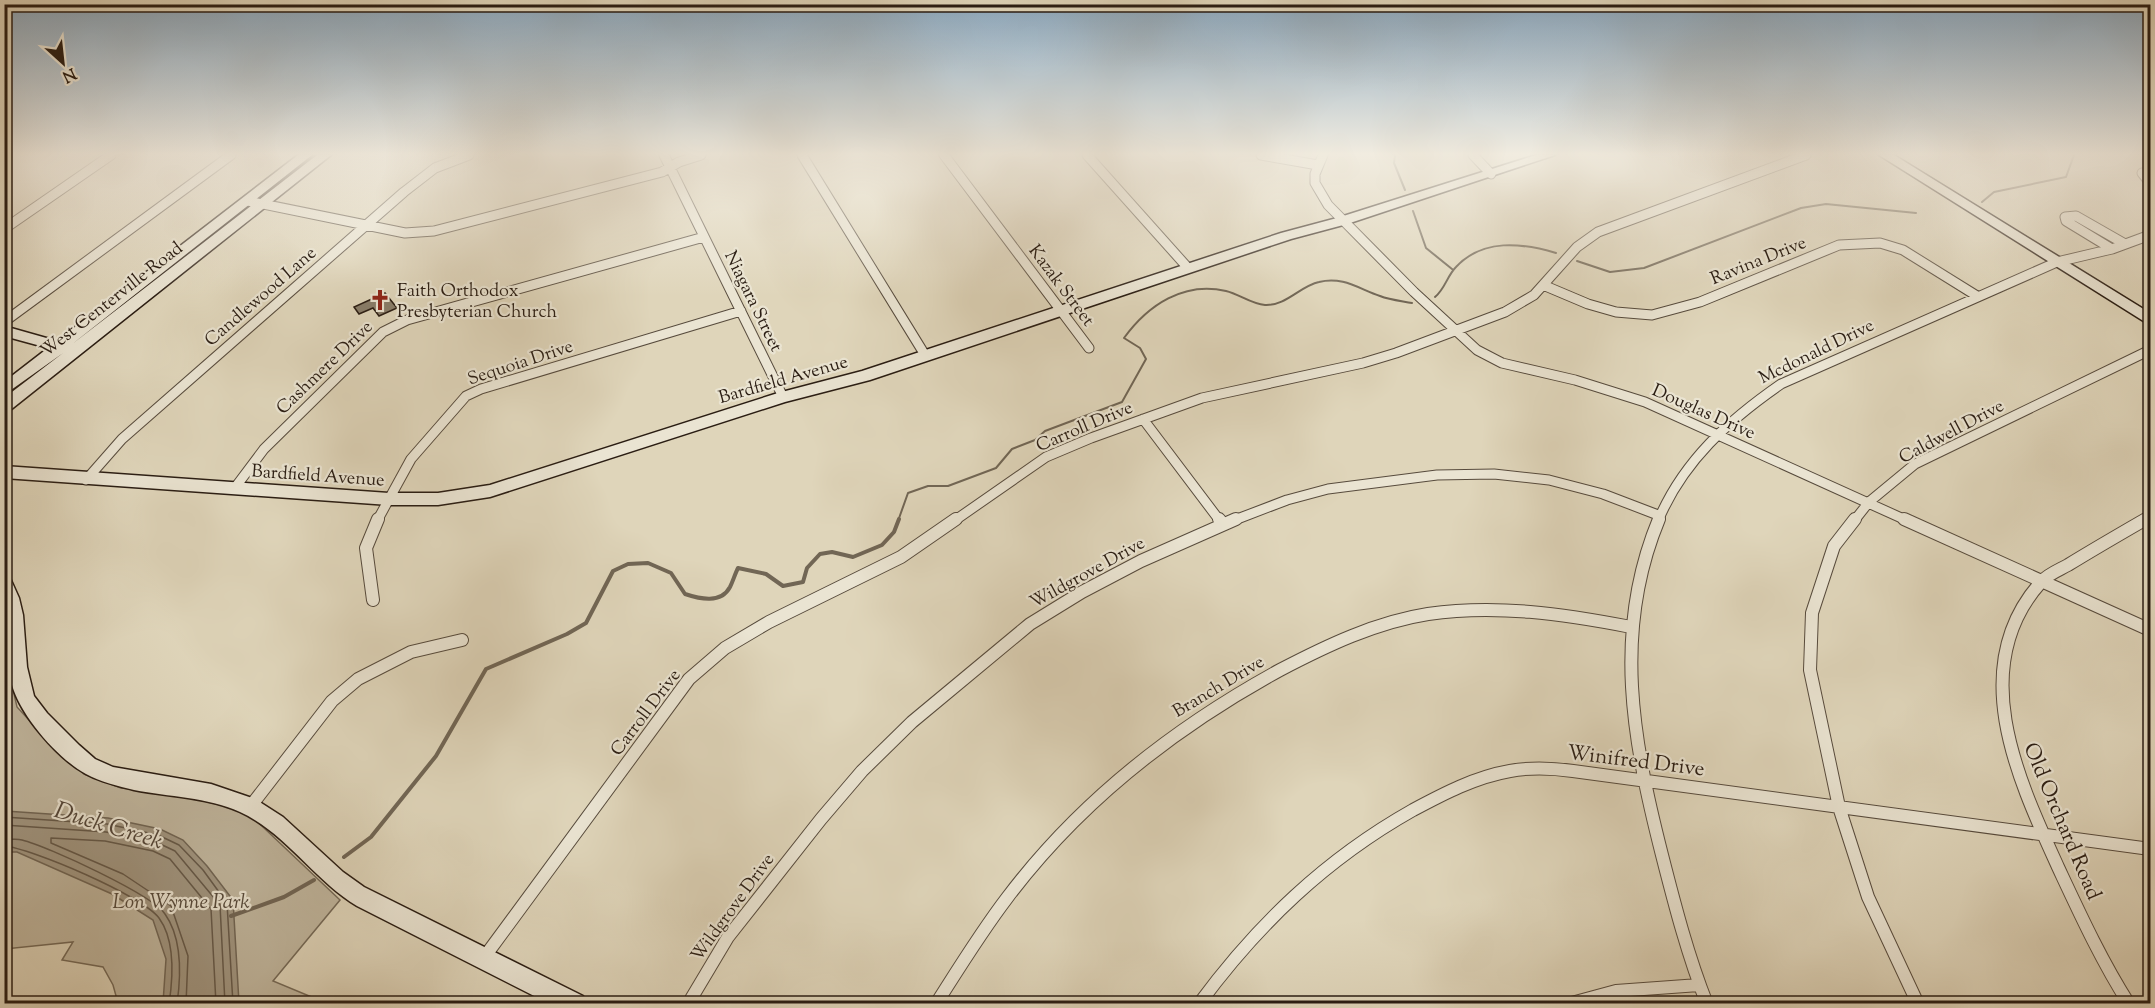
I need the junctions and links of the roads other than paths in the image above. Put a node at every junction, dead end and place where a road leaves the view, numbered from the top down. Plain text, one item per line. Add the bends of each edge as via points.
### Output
1 (43, 202) edge
2 (167, 202) edge
3 (247, 202) edge
4 (254, 202) edge
5 (266, 202) edge
6 (394, 202) edge
7 (542, 202) edge
8 (687, 202) edge
9 (831, 202) edge
10 (979, 202) edge
11 (1129, 202) edge
12 (1326, 202) edge
13 (1402, 202) edge
14 (1679, 202) edge
15 (1961, 202) edge
16 (264, 204) junction
17 (1342, 221) junction
18 (367, 225) junction
19 (4, 229) edge
20 (2151, 234) edge
21 (704, 237) junction
22 (2125, 244) junction
23 (2112, 249) junction
24 (2057, 262) junction
25 (1188, 268) junction
26 (1543, 285) junction
27 (1977, 296) junction
28 (741, 311) junction
29 (1060, 311) junction
30 (2151, 319) edge
31 (4, 322) edge
32 (4, 331) edge
33 (1456, 331) junction
34 (1089, 348) dead end
35 (68, 349) junction
36 (2151, 350) edge
37 (925, 355) junction
38 (4, 390) edge
39 (783, 397) junction
40 (4, 407) edge
41 (1143, 419) junction
42 (1715, 433) junction
43 (4, 472) edge
44 (86, 480) junction
45 (234, 489) junction
46 (389, 499) junction
47 (1869, 502) junction
48 (1658, 515) junction
49 (2151, 517) edge
50 (1223, 524) junction
51 (2043, 581) junction
52 (4, 583) edge
53 (374, 600) dead end
54 (1631, 627) junction
55 (2151, 630) edge
56 (462, 640) dead end
57 (1644, 780) junction
58 (250, 807) junction
59 (1839, 807) junction
60 (2043, 833) junction
61 (2151, 849) edge
62 (483, 959) junction
63 (1699, 985) junction
64 (575, 1004) edge
65 (688, 1004) edge
66 (936, 1004) edge
67 (1198, 1004) edge
68 (1568, 1004) edge
69 (1707, 1004) edge
70 (1918, 1004) edge
71 (2129, 1004) edge

1 - 19 street
2 - 31 street
3 - 35 street, West Centerville Road
4 - 16 street
5 - 16 street, West Centerville Road
6 - 18 street, Candlewood Lane
7 - 18 street via 434,231 405,233
8 - 21 street, Niagara Street
9 - 37 street
10 - 29 street, Kazak Street
11 - 25 street
12 - 17 street, Douglas Drive
13 - 17 street, Bardfield Avenue
14 - 26 street, Carroll Drive via 1598,232 1577,247
15 - 24 street
16 - 18 street
16 - 35 street, West Centerville Road
17 - 25 street, Bardfield Avenue
17 - 33 street, Douglas Drive
18 - 44 street, Candlewood Lane via 122,439
20 - 22 street, Mcdonald Drive
21 - 28 street, Niagara Street
21 - 45 street, Cashmere Drive via 418,317 383,332 264,449
22 - 23 street, Mcdonald Drive
22 - 23 street via 2076,216 2065,217
23 - 24 street, Mcdonald Drive
24 - 27 street, Mcdonald Drive
24 - 30 street
25 - 29 street, Bardfield Avenue
26 - 27 street, Ravina Drive via 1616,312 1652,315 1700,302 1839,245 1880,243 1903,250
26 - 33 street, Carroll Drive via 1522,304
27 - 42 street, Mcdonald Drive via 1781,384
28 - 39 street, Niagara Street
28 - 46 street, Sequoia Drive via 466,396 411,459
29 - 34 street, Kazak Street
29 - 37 street, Bardfield Avenue
32 - 35 street
33 - 41 street, Carroll Drive via 1363,363 1202,398
33 - 42 street, Douglas Drive via 1477,350 1502,363 1645,402
35 - 38 street, West Centerville Road
35 - 40 street, West Centerville Road
36 - 47 street, Caldwell Drive via 1915,464
37 - 39 street, Bardfield Avenue via 865,376
39 - 46 street, Bardfield Avenue via 490,491 438,499
41 - 50 street
41 - 62 street, Carroll Drive via 1046,457 900,557 725,648 688,679
42 - 47 street, Douglas Drive
42 - 48 street, Mcdonald Drive
43 - 44 street, Bardfield Avenue
44 - 45 street, Bardfield Avenue
45 - 46 street, Bardfield Avenue
46 - 53 street, Sequoia Drive via 366,548
47 - 51 street, Douglas Drive
47 - 59 street, Caldwell Drive via 1834,546 1812,613 1810,670
48 - 50 street, Wildgrove Drive via 1603,494 1549,480 1494,474 1449,475 1328,489
48 - 54 street, Mcdonald Drive via 1643,556
49 - 51 street
50 - 65 street, Wildgrove Drive via 1141,561 1030,624 912,722 821,819 728,937
51 - 55 street, Douglas Drive
51 - 60 street, Old Orchard Road via 2021,609 2010,633 2002,665 2001,697 2014,763
52 - 58 street via 11,595 26,699 50,730 76,754 92,768 118,776 200,790
54 - 57 street, Mcdonald Drive via 1630,675
54 - 66 street, Branch Drive via 1525,609 1426,614 1360,633 1264,678 1200,715 1102,791 1023,874
56 - 58 street via 411,652 358,679 332,701
57 - 59 street, Winifred Drive
57 - 63 street, Mcdonald Drive
57 - 67 street, Winifred Drive via 1545,768 1498,774 1452,789 1362,839 1295,891 1223,968
58 - 62 street via 285,831 350,890
59 - 60 street, Winifred Drive
59 - 70 street, Caldwell Drive via 1868,897
60 - 61 street, Winifred Drive
60 - 71 street, Old Orchard Road via 2107,970
62 - 64 street
63 - 68 street via 1612,991
63 - 69 street, Mcdonald Drive

